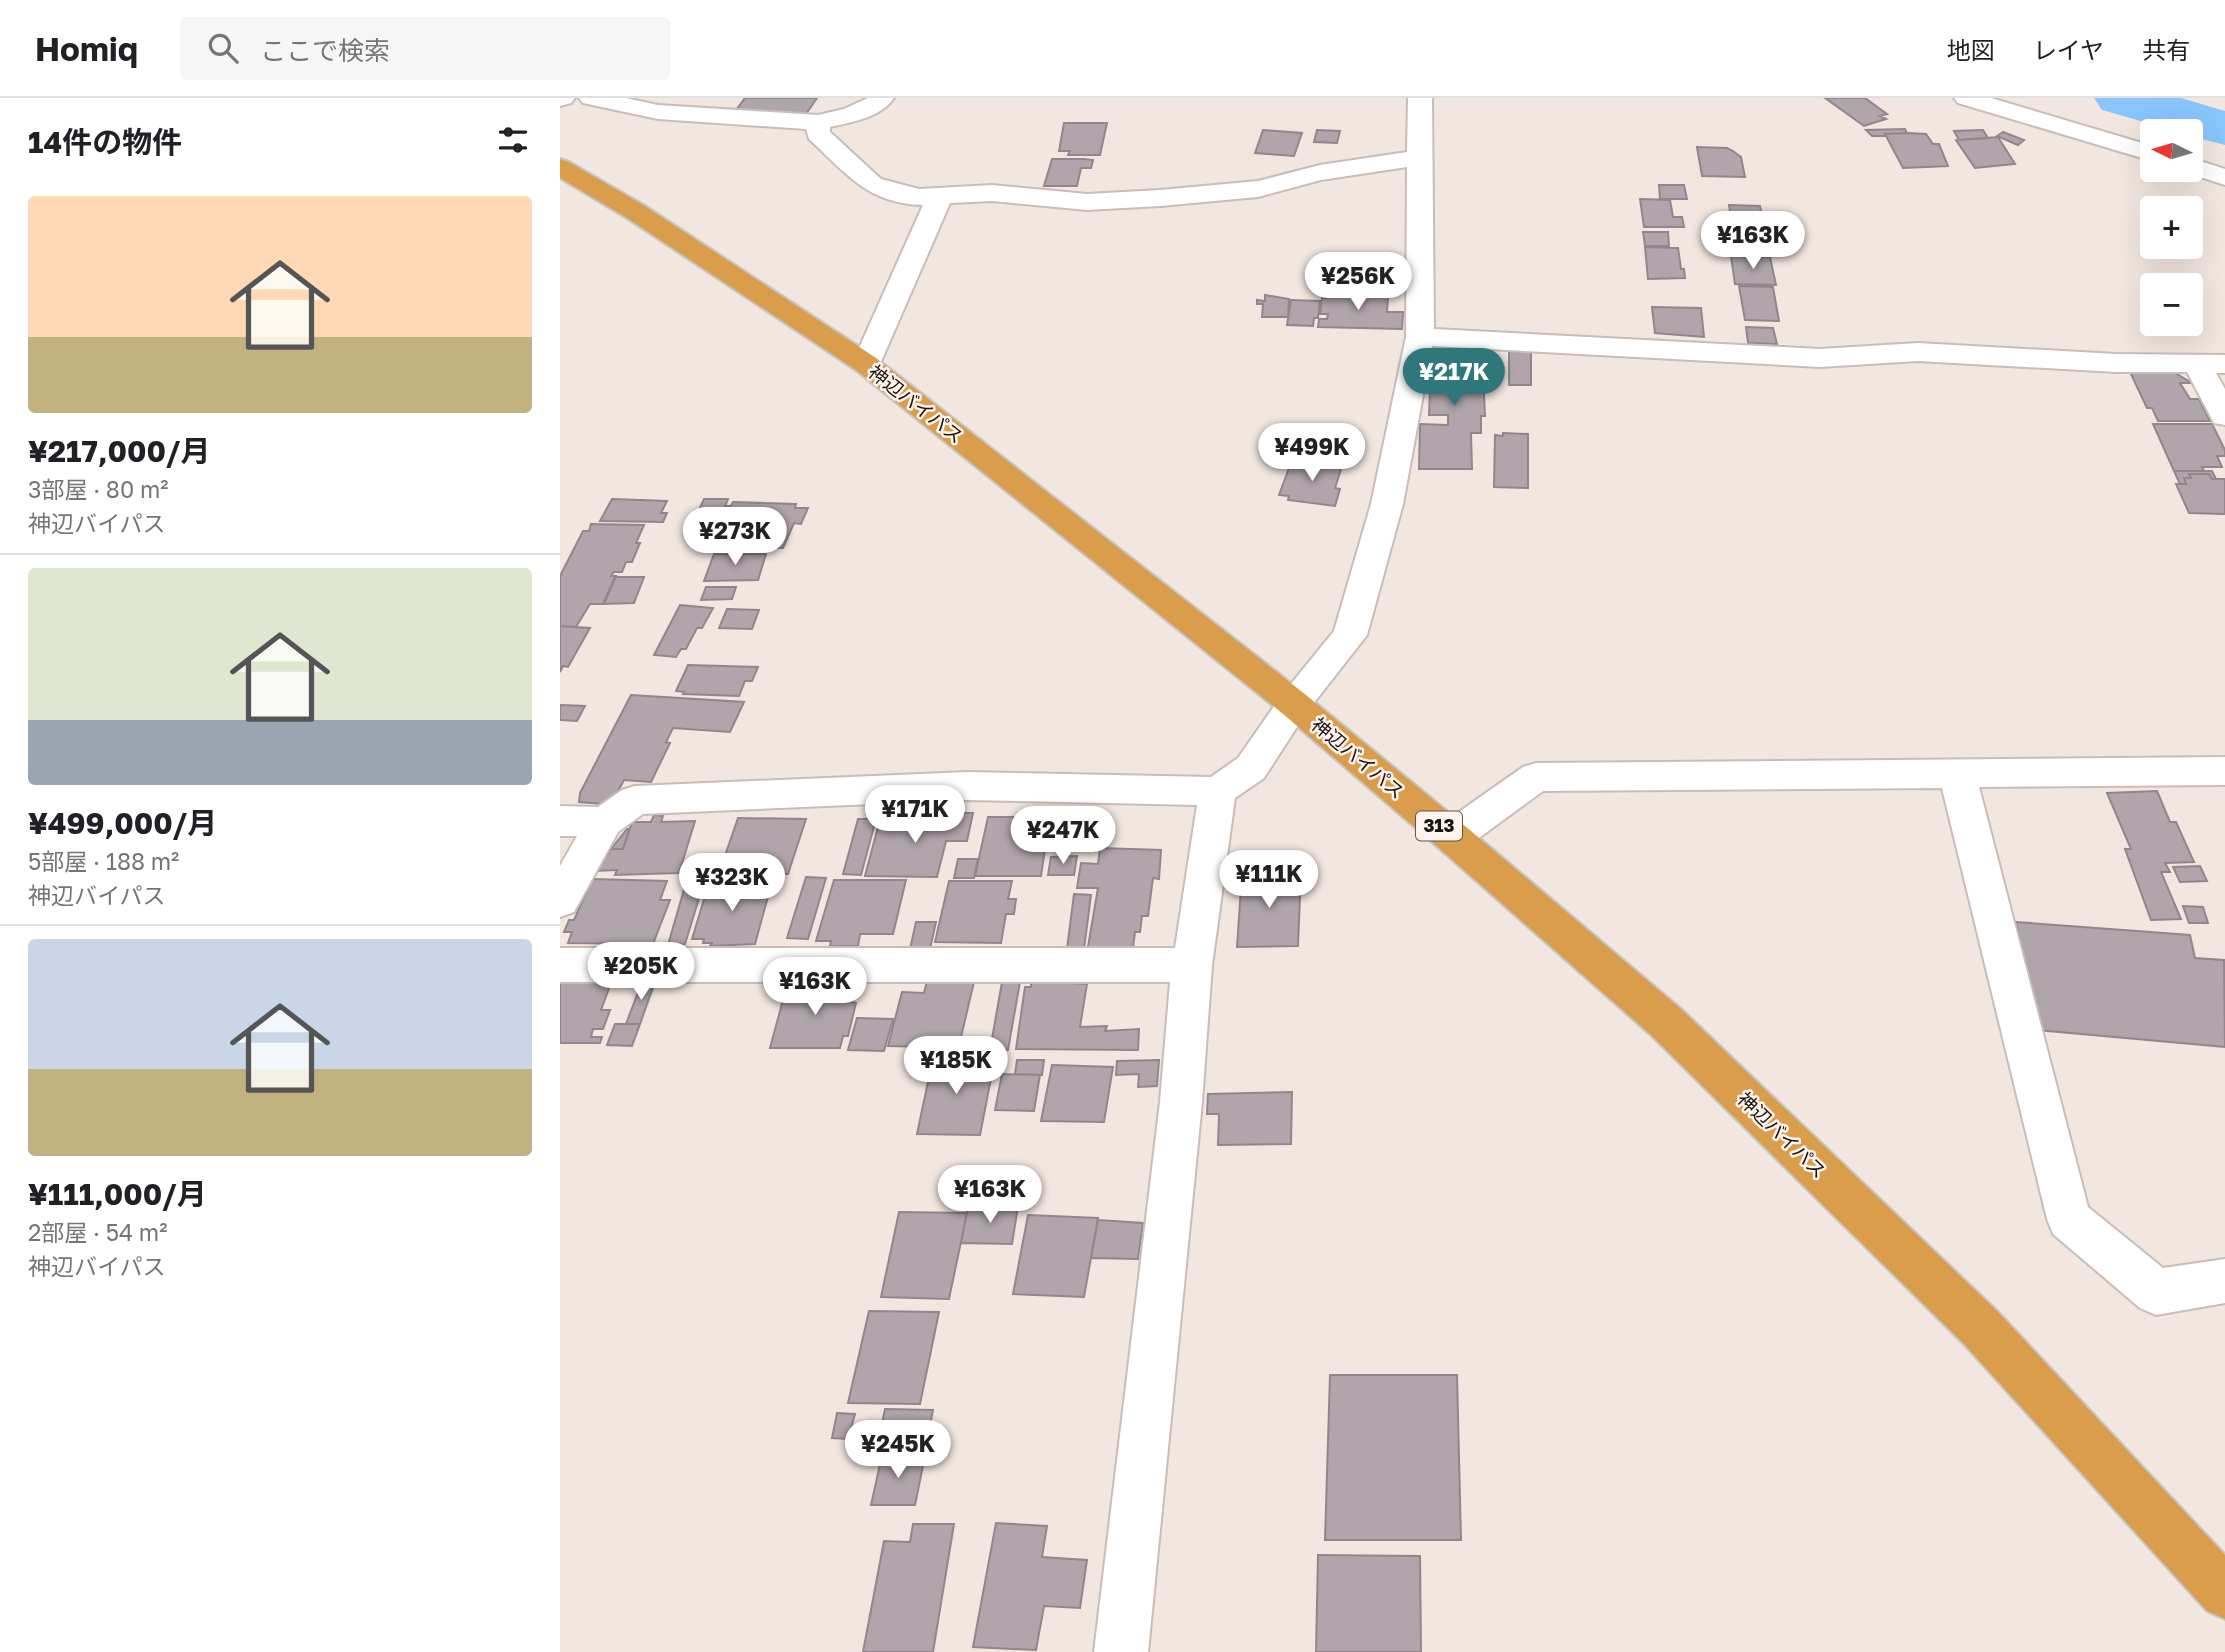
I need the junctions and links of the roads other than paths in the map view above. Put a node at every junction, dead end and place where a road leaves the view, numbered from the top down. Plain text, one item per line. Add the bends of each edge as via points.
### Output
1 (591, 98) edge
2 (882, 98) edge
3 (1420, 98) edge
4 (1966, 98) edge
5 (818, 122) junction
6 (2140, 150) edge
7 (1419, 158) junction
8 (560, 167) edge
9 (2203, 170) edge
10 (2225, 177) edge
11 (940, 198) junction
12 (1420, 337) junction
13 (866, 364) junction
14 (2211, 364) edge
15 (2225, 416) edge
16 (1294, 704) junction
17 (2225, 771) edge
18 (1957, 772) junction
19 (1218, 791) junction
20 (560, 821) edge
21 (605, 822) junction
22 (1452, 837) junction
23 (560, 901) edge
24 (560, 965) edge
25 (1192, 965) junction
26 (2225, 1281) edge
27 (2225, 1593) edge
28 (1121, 1652) edge

1 - 5 street via 658,112
2 - 5 street via 851,115
3 - 7 street
4 - 6 street
5 - 11 street via 818,134 872,184 893,192
7 - 11 street via 1320,173 1258,190 1087,202 992,193
7 - 12 street
8 - 13 highway, 神辺バイパス / 313
9 - 10 street
11 - 13 street
12 - 14 street via 1820,358 1918,352
12 - 16 street via 1387,504 1350,635
13 - 16 highway, 神辺バイパス / 313
14 - 15 street
16 - 19 street via 1251,768
16 - 22 highway, 神辺バイパス / 313
17 - 18 street
18 - 22 street via 1536,777
18 - 26 street via 2069,1219 2155,1292
19 - 21 street via 967,786 648,799 635,800
19 - 25 street
20 - 21 street
21 - 23 street
22 - 27 highway, 神辺バイパス / 313 via 1666,1022 1982,1328
24 - 25 street
25 - 28 street

